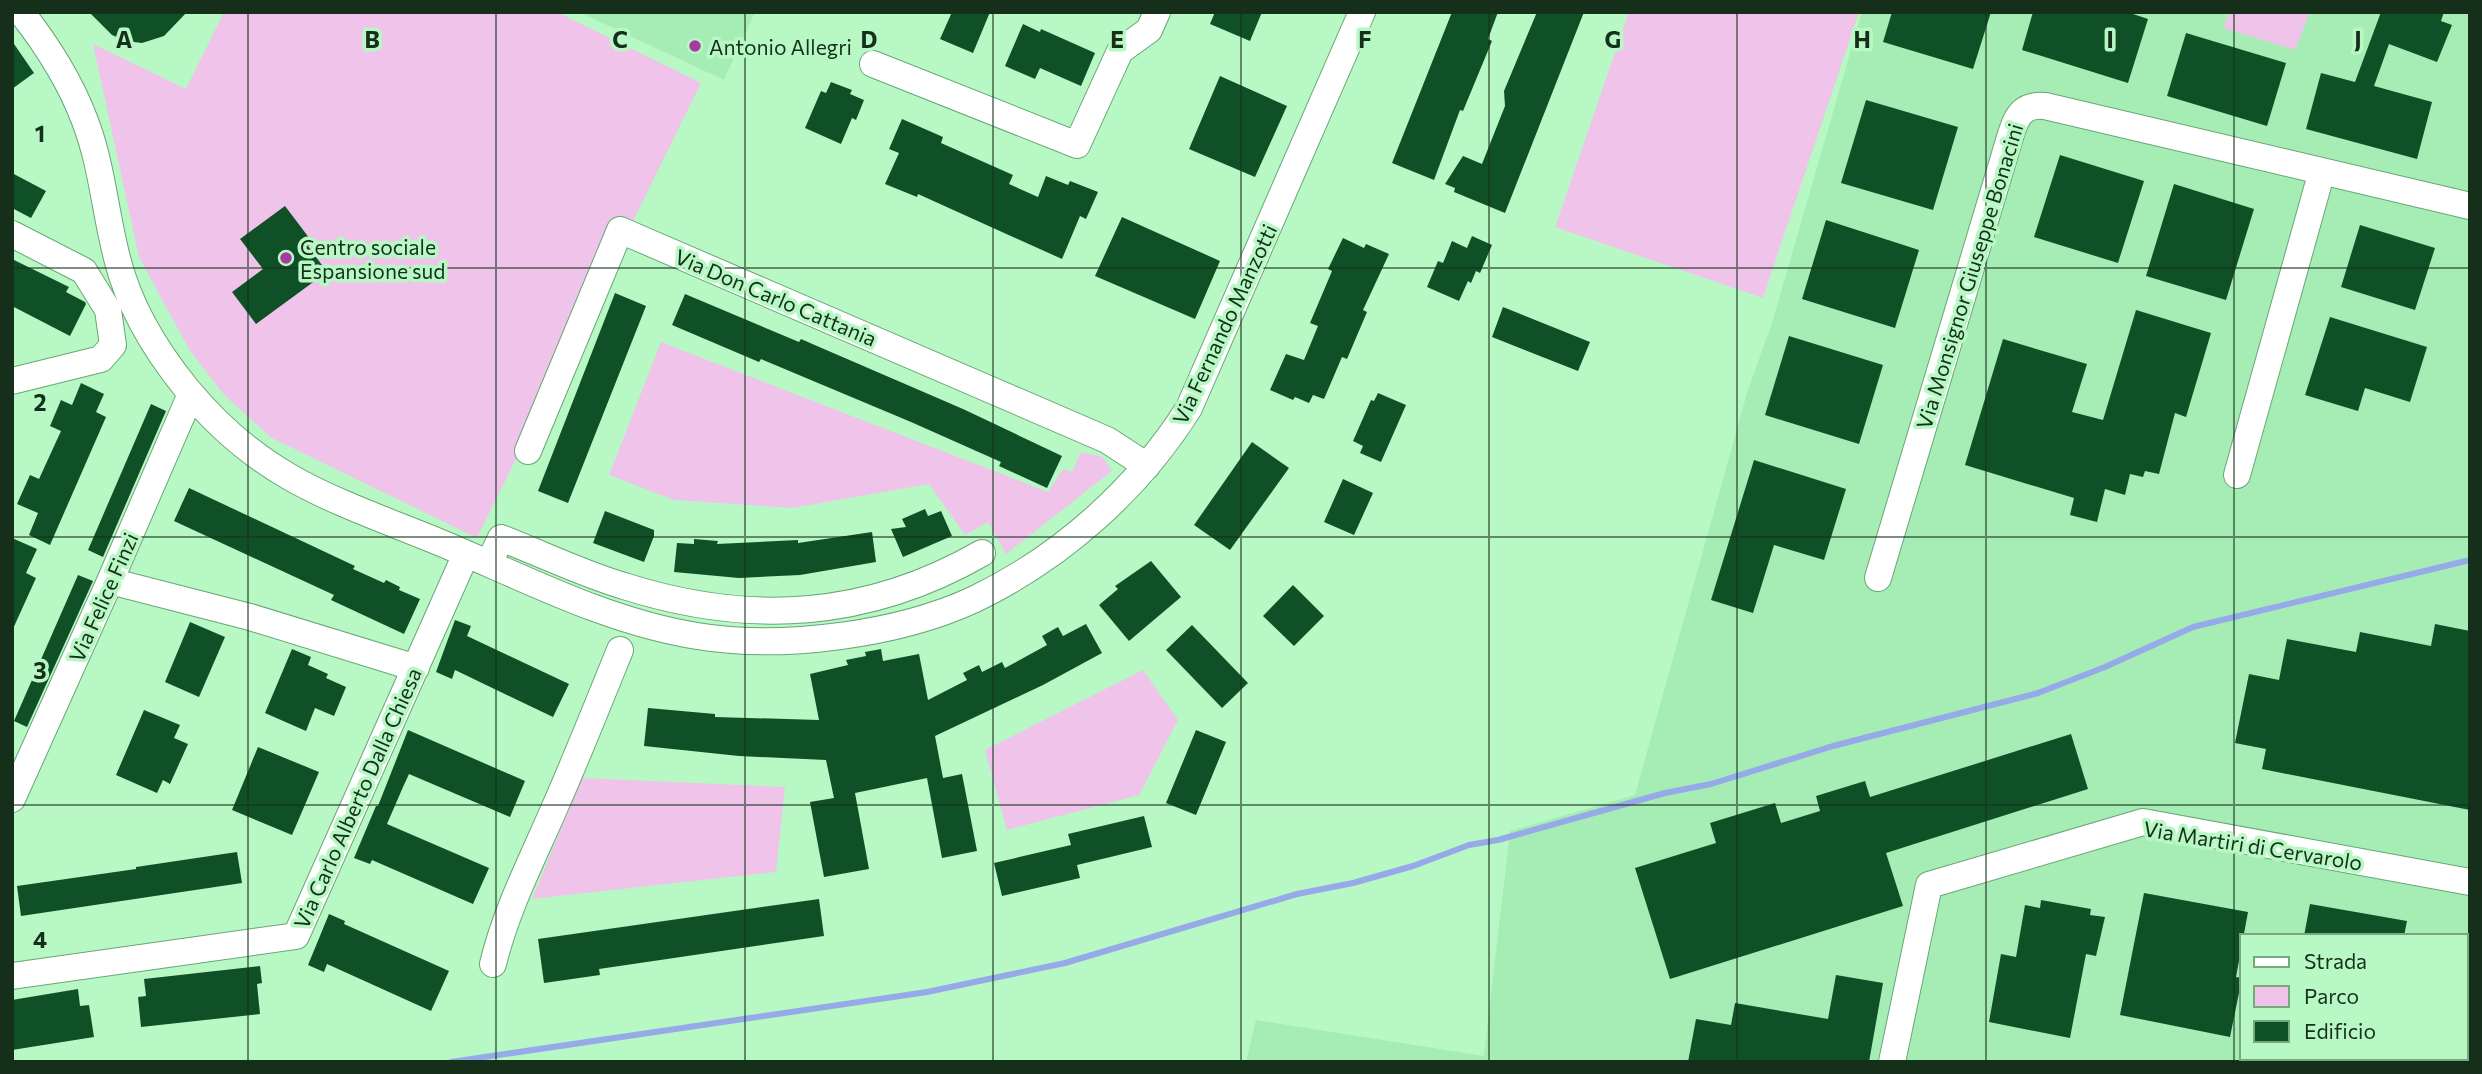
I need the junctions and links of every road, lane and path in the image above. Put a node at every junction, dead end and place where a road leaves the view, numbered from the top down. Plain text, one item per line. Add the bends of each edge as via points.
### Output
1 (22, 12) edge
2 (1157, 12) edge
3 (1362, 12) edge
4 (873, 64) dead end
5 (2322, 171) junction
6 (2470, 206) edge
7 (12, 234) edge
8 (12, 381) edge
9 (191, 394) junction
10 (528, 451) dead end
11 (1147, 466) junction
12 (2237, 475) dead end
13 (982, 554) dead end
14 (477, 558) junction
15 (1878, 578) dead end
16 (110, 581) junction
17 (620, 650) dead end
18 (416, 668) junction
19 (12, 799) edge
20 (2470, 882) edge
21 (494, 964) dead end
22 (12, 976) edge
23 (1892, 1062) edge

1 - 9 street, Via Fernando Manzotti via 50,52 85,121 105,193 117,262 136,311 153,343
2 - 4 street via 1150,30 1121,51 1077,145
3 - 11 street, Via Fernando Manzotti via 1189,408
5 - 6 street, Via Monsignor Giuseppe Bonacini
5 - 12 street
5 - 15 street, Via Monsignor Giuseppe Bonacini via 2045,106 2022,110
7 - 8 street via 84,271 108,310 113,345 101,359
9 - 14 street, Via Fernando Manzotti via 252,452 289,477
9 - 16 street, Via Felice Finzi
10 - 11 street, Via Don Carlo Cattania via 620,230 1107,440
11 - 14 street, Via Fernando Manzotti via 1078,532 1006,582 925,617 843,636 771,642 688,634 600,611
13 - 14 street via 900,592 854,604 747,611 699,605 624,586 501,538
14 - 18 street, Via Carlo Alberto Dalla Chiesa
16 - 18 street via 250,617
16 - 19 street, Via Felice Finzi
17 - 21 street via 511,909
18 - 22 street, Via Carlo Alberto Dalla Chiesa via 296,936
20 - 23 street, Via Martiri di Cervarolo via 2143,822 1929,885

